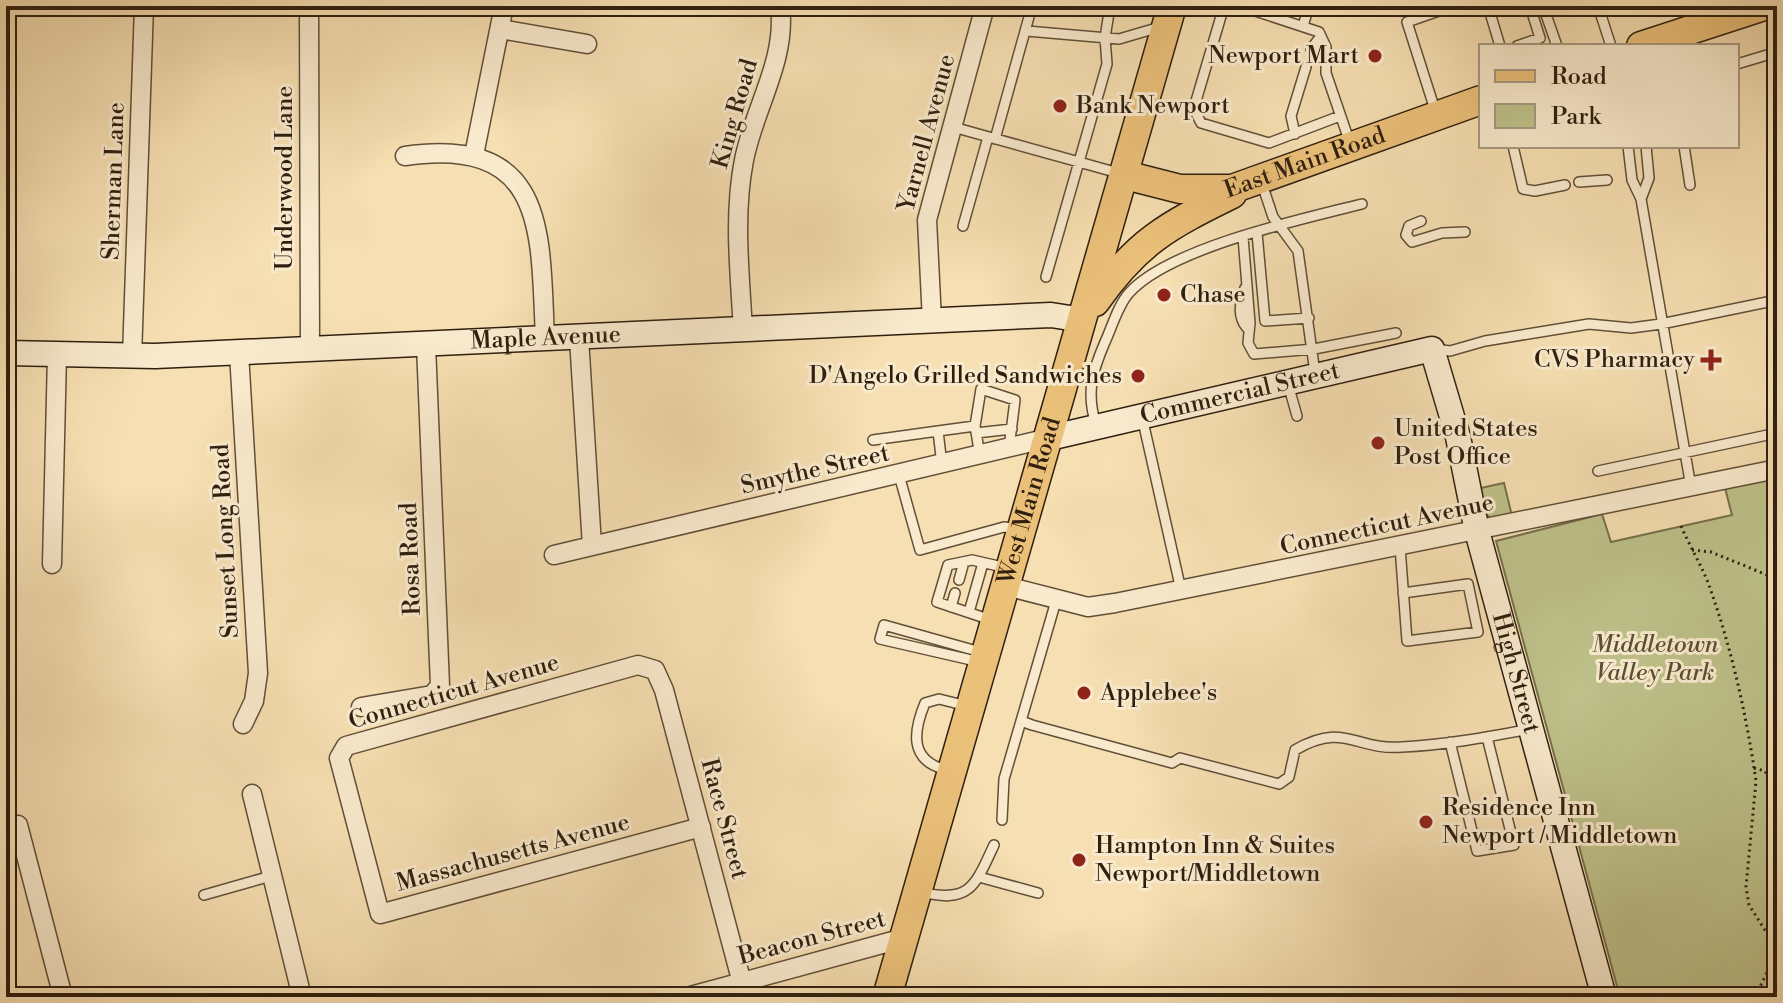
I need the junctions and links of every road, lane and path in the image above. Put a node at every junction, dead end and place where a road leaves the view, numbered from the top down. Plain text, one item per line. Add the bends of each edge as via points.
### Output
1 (144, 6) edge
2 (309, 6) edge
3 (504, 6) edge
4 (780, 6) edge
5 (985, 6) edge
6 (1032, 6) edge
7 (1110, 6) edge
8 (1224, 6) edge
9 (1240, 6) edge
10 (1309, 6) edge
11 (1453, 6) edge
12 (1488, 6) edge
13 (1530, 6) edge
14 (1543, 6) edge
15 (1598, 6) edge
16 (1764, 6) edge
17 (1169, 15) edge
18 (1303, 26) junction
19 (500, 29) junction
20 (1027, 31) junction
21 (1321, 36) junction
22 (1105, 38) junction
23 (587, 44) dead end
24 (1499, 44) edge
25 (1523, 44) edge
26 (1556, 44) edge
27 (1610, 44) edge
28 (1647, 44) edge
29 (1311, 49) dead end
30 (1777, 52) edge
31 (1739, 63) edge
32 (1306, 67) dead end
33 (1479, 101) edge
34 (1340, 116) junction
35 (1437, 116) junction
36 (953, 127) junction
37 (1295, 134) junction
38 (992, 138) junction
39 (1352, 147) junction
40 (1513, 148) edge
41 (1628, 148) edge
42 (1646, 148) edge
43 (1684, 148) edge
44 (474, 155) junction
45 (405, 156) dead end
46 (1079, 162) junction
47 (1125, 175) junction
48 (1261, 180) junction
49 (1607, 180) dead end
50 (1579, 182) dead end
51 (1565, 185) dead end
52 (1690, 185) dead end
53 (1641, 199) junction
54 (1362, 204) dead end
55 (1421, 221) dead end
56 (1278, 225) junction
57 (963, 226) dead end
58 (1465, 232) dead end
59 (1257, 233) junction
60 (1243, 237) junction
61 (1046, 277) dead end
62 (1777, 300) edge
63 (1309, 318) junction
64 (1083, 320) junction
65 (932, 321) junction
66 (1661, 324) junction
67 (743, 331) junction
68 (1396, 333) dead end
69 (579, 338) junction
70 (545, 339) junction
71 (426, 345) junction
72 (1314, 349) junction
73 (1432, 349) junction
74 (310, 350) junction
75 (6, 353) edge
76 (239, 353) junction
77 (57, 355) junction
78 (132, 357) junction
79 (1316, 376) junction
80 (1288, 383) junction
81 (1297, 416) dead end
82 (1142, 417) junction
83 (1096, 428) junction
84 (1012, 429) junction
85 (975, 430) junction
86 (938, 431) junction
87 (1777, 433) edge
88 (1049, 438) junction
89 (873, 440) dead end
90 (1009, 448) junction
91 (1685, 452) junction
92 (980, 456) junction
93 (942, 465) junction
94 (1777, 469) edge
95 (1598, 471) dead end
96 (899, 475) junction
97 (1691, 487) junction
98 (1681, 526) dead end
99 (1022, 529) junction
100 (1477, 531) junction
101 (592, 546) junction
102 (1400, 547) junction
103 (1692, 550) junction
104 (554, 555) dead end
105 (964, 562) junction
106 (52, 564) dead end
107 (1000, 573) junction
108 (1777, 579) edge
109 (959, 580) dead end
110 (1181, 592) junction
111 (955, 593) dead end
112 (1403, 593) junction
113 (1056, 601) junction
114 (951, 607) junction
115 (969, 612) junction
116 (996, 621) junction
117 (985, 658) junction
118 (655, 670) joint
119 (361, 707) dead end
120 (971, 707) junction
121 (1021, 721) junction
122 (243, 724) dead end
123 (1530, 729) junction
124 (1487, 737) junction
125 (1450, 742) junction
126 (1754, 768) junction
127 (952, 771) junction
128 (1777, 793) edge
129 (252, 794) dead end
130 (1002, 820) dead end
131 (18, 825) dead end
132 (355, 826) joint
133 (701, 827) junction
134 (994, 845) dead end
135 (271, 876) junction
136 (979, 877) junction
137 (917, 891) junction
138 (1038, 893) dead end
139 (204, 895) dead end
140 (904, 938) junction
141 (742, 983) junction
142 (722, 993) edge
143 (63, 997) edge
144 (302, 997) edge
145 (687, 997) edge
146 (887, 997) edge
147 (1604, 997) edge
148 (1755, 997) edge

1 - 78 street, Sherman Lane
2 - 74 street, Underwood Lane
3 - 19 street
4 - 67 street, King Road via 776,60 747,145 739,194
5 - 36 street, Yarnell Avenue
6 - 20 lane
7 - 22 lane
8 - 37 lane via 1196,101 1197,117 1209,128 1262,143
9 - 18 lane
10 - 18 lane
11 - 35 lane via 1407,22
12 - 24 lane
13 - 25 lane via 1540,38
14 - 26 lane
15 - 27 lane
16 - 28 main road
17 - 22 lane via 1125,39
17 - 47 main road, West Main Road
18 - 21 lane
19 - 23 street
19 - 44 street
20 - 22 lane
20 - 38 lane
21 - 29 lane
21 - 34 lane
22 - 46 lane via 1107,64
30 - 31 lane
32 - 37 lane via 1291,116
33 - 35 main road, East Main Road
34 - 37 lane
34 - 39 lane
35 - 39 main road, East Main Road
36 - 38 lane
36 - 65 street, Yarnell Avenue via 926,226
38 - 46 lane
38 - 57 lane
39 - 48 main road, East Main Road
40 - 51 lane via 1523,189
41 - 53 lane via 1632,180
42 - 53 lane via 1649,178
43 - 52 lane
44 - 45 street
44 - 70 street via 501,170 528,199 539,239
46 - 47 lane
46 - 61 lane
47 - 48 main road, East Main Road via 1201,191
47 - 64 main road, West Main Road
48 - 56 lane
48 - 64 main road via 1153,236 1114,276
49 - 50 lane
53 - 66 lane
54 - 56 lane
55 - 58 lane via 1409,226 1406,235 1412,242
56 - 59 lane
56 - 63 lane via 1296,247
59 - 60 lane
59 - 63 lane via 1265,321
60 - 72 lane via 1248,343 1254,354
60 - 83 lane via 1153,270 1127,295 1098,359 1088,399
62 - 66 lane
63 - 72 lane
64 - 65 street, Maple Avenue via 1051,315
64 - 88 main road, West Main Road
65 - 67 street, Maple Avenue
66 - 73 lane via 1589,324 1450,351
66 - 91 lane
67 - 69 street, Maple Avenue
68 - 72 lane
69 - 70 street, Maple Avenue
69 - 101 street
70 - 71 street, Maple Avenue
71 - 74 street, Maple Avenue
71 - 119 street, Rosa Road via 440,686 432,695
72 - 79 lane
73 - 79 street, Commercial Street
73 - 100 street, High Street via 1458,437
74 - 76 street, Maple Avenue
75 - 77 street, Maple Avenue
76 - 78 street, Maple Avenue
76 - 122 street, Sunset Long Road via 258,673 254,701
77 - 78 street, Maple Avenue
77 - 106 street
79 - 80 street, Commercial Street
80 - 81 lane
80 - 82 street, Commercial Street
82 - 83 street, Commercial Street
82 - 110 lane
83 - 88 street, Commercial Street
84 - 85 lane
84 - 85 lane via 1015,400 981,389
84 - 90 lane
85 - 86 lane
85 - 92 lane
86 - 89 lane
86 - 93 lane
87 - 91 lane
88 - 90 street, Smythe Street
88 - 99 main road, West Main Road
90 - 92 street, Smythe Street
91 - 95 lane
91 - 97 lane
92 - 93 street, Smythe Street
93 - 96 street, Smythe Street
94 - 97 street, Connecticut Avenue
96 - 99 lane via 920,550 1004,527
96 - 101 street, Smythe Street
97 - 100 street, Connecticut Avenue
98 - 103 path
99 - 107 main road, West Main Road
100 - 102 street, Connecticut Avenue
100 - 123 street, High Street
101 - 104 street, Smythe Street
102 - 110 street, Connecticut Avenue
102 - 112 lane
103 - 108 path via 1711,552
103 - 126 path via 1712,593
105 - 107 lane
105 - 109 lane
105 - 114 lane via 948,565 944,577 937,602
107 - 113 street, Connecticut Avenue
107 - 115 lane
107 - 116 main road, West Main Road
110 - 113 street, Connecticut Avenue via 1088,607
111 - 114 lane
112 - 112 lane via 1407,641 1478,632 1468,584
113 - 121 lane
114 - 115 lane
115 - 116 lane
116 - 117 main road, West Main Road
117 - 117 lane via 884,625 880,639 932,648
117 - 120 main road, West Main Road
118 - 132 street, Connecticut Avenue via 638,665 346,746 338,762
118 - 133 street, Race Street
120 - 127 main road, West Main Road
120 - 127 lane via 939,699 925,703 913,730 927,758
121 - 125 lane via 1172,763 1180,758 1279,784 1289,777 1295,750 1317,737 1347,736 1398,748
121 - 130 lane via 1004,779
123 - 124 lane
123 - 147 street, High Street
124 - 125 lane
124 - 125 lane via 1514,845 1477,851
126 - 128 path via 1765,771
126 - 148 path via 1746,887 1774,958
127 - 137 main road, West Main Road
129 - 135 street
131 - 143 street
132 - 133 street, Massachusetts Avenue via 380,914
133 - 141 street, Race Street
134 - 136 lane
135 - 139 lane
135 - 144 street
136 - 137 lane via 950,898
136 - 138 lane
137 - 140 main road, West Main Road
140 - 141 street, Beacon Street
140 - 146 main road, West Main Road
141 - 142 street, Beacon Street
142 - 145 street, Beacon Street

